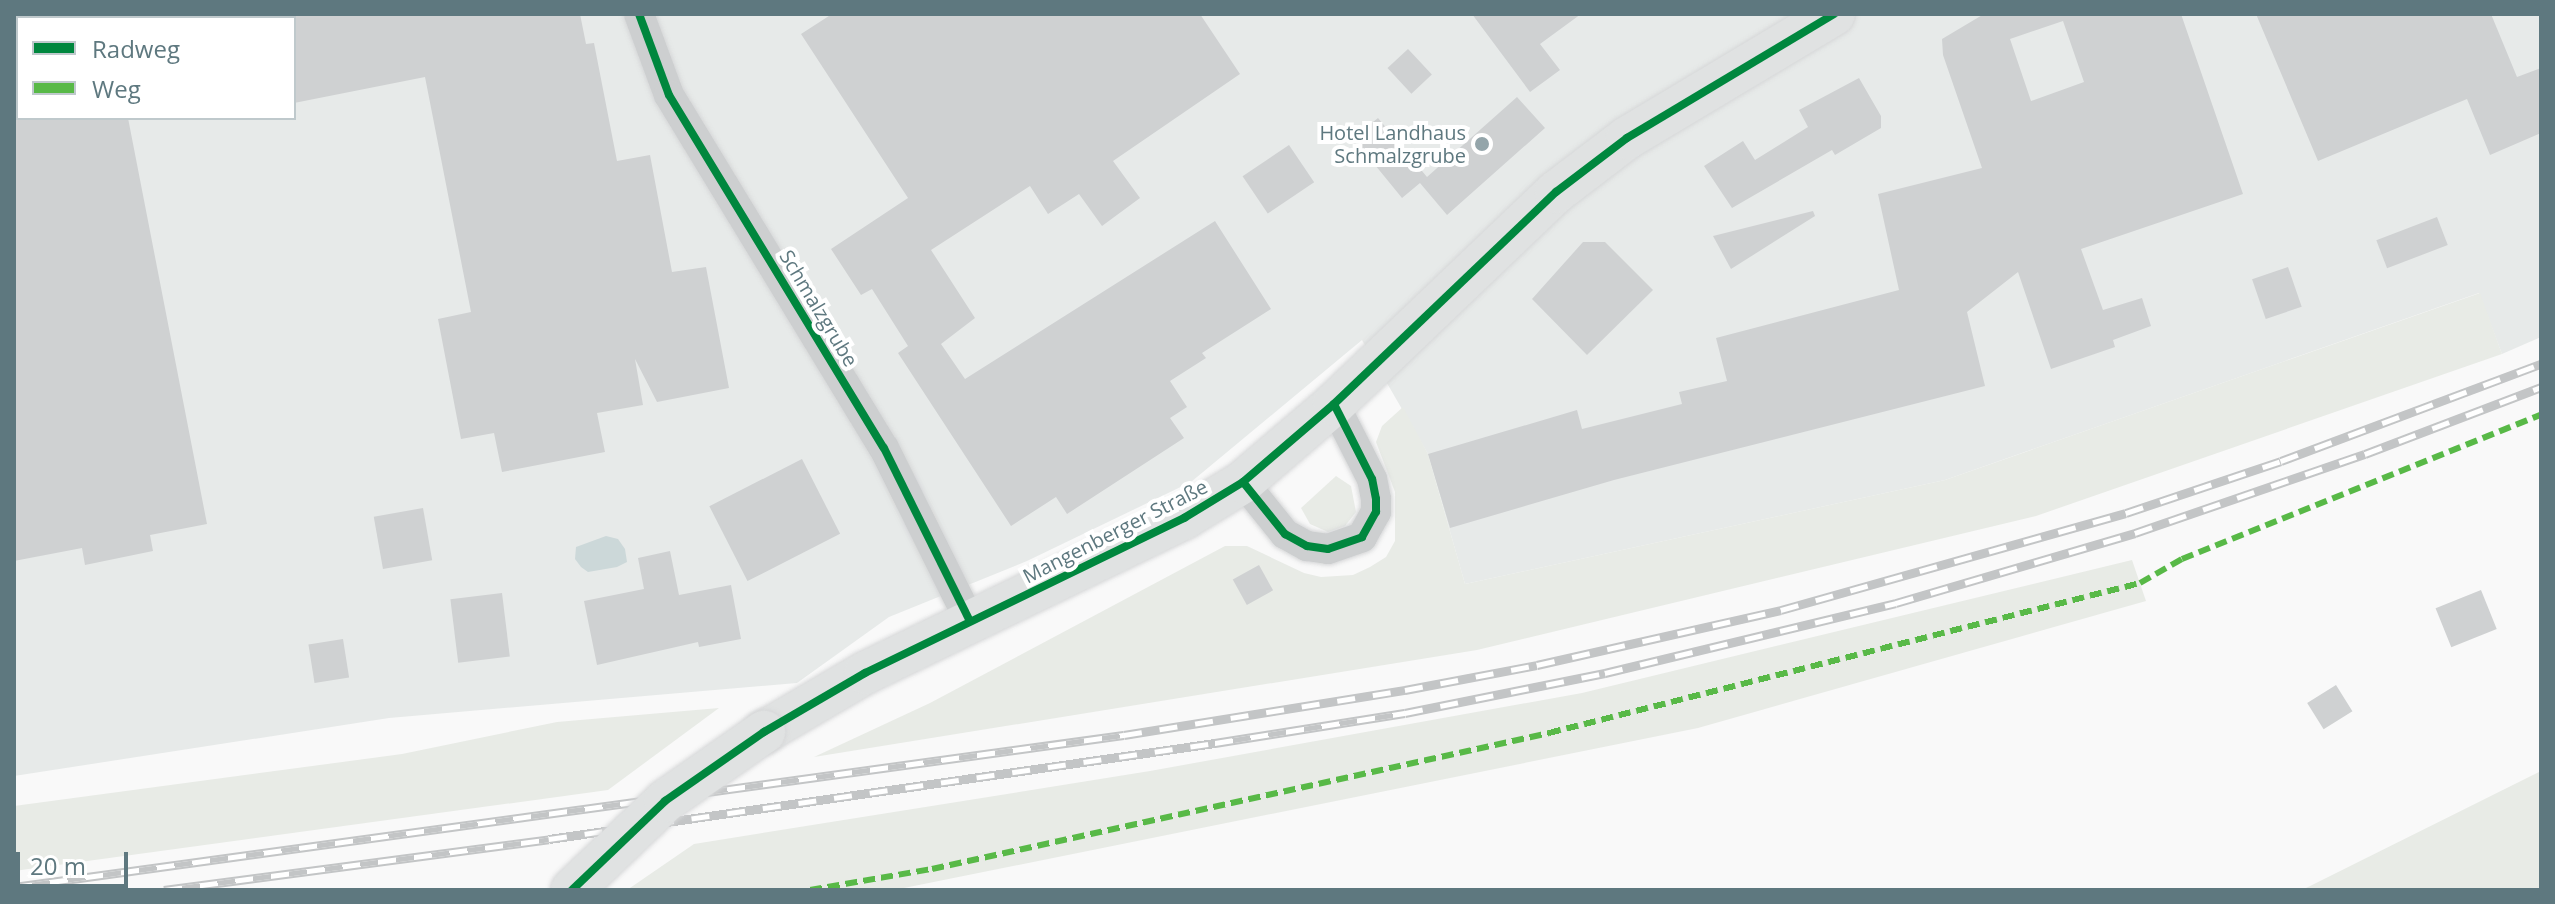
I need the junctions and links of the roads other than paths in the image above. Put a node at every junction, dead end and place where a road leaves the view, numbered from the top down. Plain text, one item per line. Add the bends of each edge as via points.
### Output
1 (639, 14) edge
2 (1834, 14) edge
3 (1334, 404) junction
4 (1243, 482) junction
5 (970, 621) junction
6 (572, 890) edge

1 - 5 street, Schmalzgrube via 669,95 884,448
2 - 3 main road, Mangenberger Straße via 1627,138 1556,192
3 - 4 main road, Mangenberger Straße
3 - 4 street via 1372,479 1376,512 1362,537 1328,549 1307,546 1285,534
4 - 5 main road, Mangenberger Straße via 1184,518
5 - 6 main road, Mangenberger Straße, bridge via 865,673 764,732 665,801

